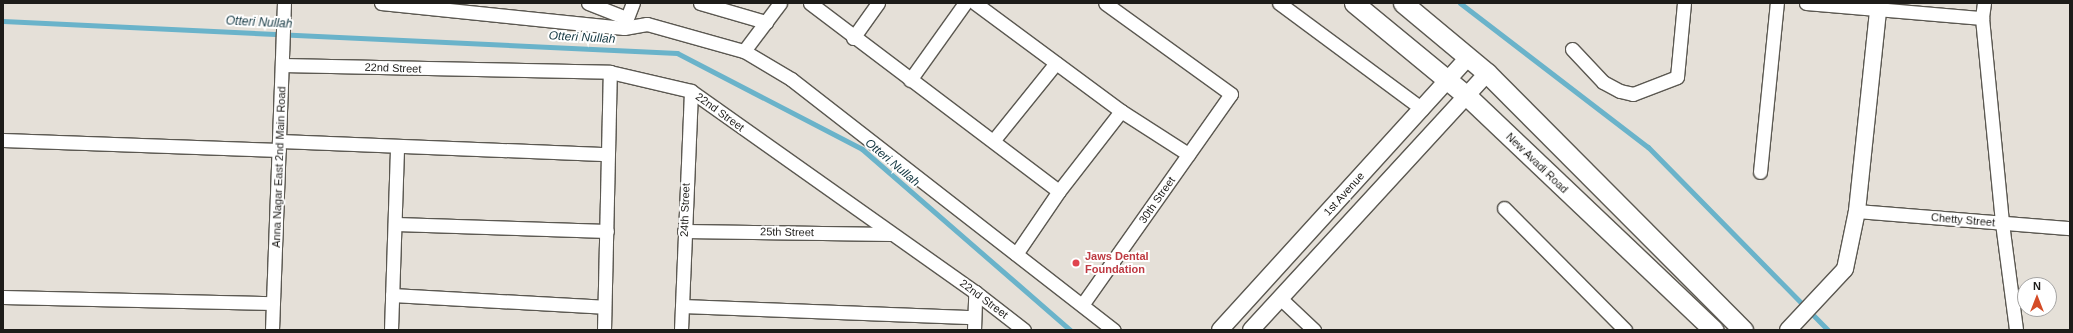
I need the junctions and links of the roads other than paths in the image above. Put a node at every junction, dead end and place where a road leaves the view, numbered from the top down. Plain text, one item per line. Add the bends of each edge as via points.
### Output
1 (284, 3) edge
2 (381, 3) edge
3 (588, 3) edge
4 (633, 3) edge
5 (700, 3) edge
6 (780, 3) edge
7 (810, 3) edge
8 (878, 3) edge
9 (965, 3) edge
10 (975, 3) edge
11 (1105, 3) edge
12 (1279, 3) edge
13 (1354, 3) edge
14 (1403, 3) edge
15 (1684, 3) edge
16 (1777, 3) edge
17 (1806, 3) edge
18 (1984, 3) edge
19 (1878, 7) edge
20 (1982, 18) junction
21 (766, 22) junction
22 (625, 23) junction
23 (853, 38) junction
24 (1572, 49) dead end
25 (744, 51) junction
26 (1468, 57) junction
27 (1056, 63) junction
28 (282, 64) junction
29 (610, 72) junction
30 (1487, 73) junction
31 (910, 80) junction
32 (1448, 80) junction
33 (691, 91) junction
34 (1467, 96) junction
35 (1422, 109) junction
36 (1121, 111) junction
37 (3, 140) edge
38 (993, 142) junction
39 (279, 146) junction
40 (397, 146) junction
41 (608, 154) junction
42 (1188, 154) junction
43 (1760, 172) dead end
44 (1059, 191) junction
45 (1504, 208) dead end
46 (1856, 211) junction
47 (2002, 223) junction
48 (396, 224) junction
49 (2070, 228) edge
50 (607, 231) junction
51 (684, 231) junction
52 (891, 234) junction
53 (1016, 254) junction
54 (975, 292) junction
55 (392, 295) junction
56 (3, 297) edge
57 (1280, 298) junction
58 (274, 303) junction
59 (1082, 305) junction
60 (682, 306) junction
61 (604, 307) junction
62 (974, 324) edge
63 (272, 330) edge
64 (391, 330) edge
65 (604, 330) edge
66 (681, 330) edge
67 (1024, 330) edge
68 (1114, 330) edge
69 (1220, 330) edge
70 (1251, 330) edge
71 (1314, 330) edge
72 (1625, 330) edge
73 (1714, 330) edge
74 (1743, 330) edge
75 (1788, 330) edge
76 (2016, 330) edge

1 - 28 street, Anna Nagar East 2nd Main Road
2 - 22 street
3 - 22 street
4 - 22 street
5 - 21 street
6 - 21 street
7 - 23 street
8 - 23 street
9 - 31 street
10 - 27 street
11 - 42 street, 30th Street via 1231,94
12 - 35 street
13 - 32 main road, New Avadi Road
14 - 26 main road
15 - 24 street via 1676,77 1633,94 1620,91 1603,82
16 - 43 street
17 - 19 street
18 - 20 street
19 - 20 street
19 - 46 street
20 - 47 street
21 - 25 street
22 - 25 street via 647,24
23 - 31 street
25 - 53 street via 791,79
26 - 30 main road
26 - 32 street, 1st Avenue
27 - 36 street
27 - 38 street
28 - 29 street, 22nd Street
28 - 39 street, Anna Nagar East 2nd Main Road
29 - 33 street, 22nd Street
29 - 41 street
30 - 34 street, 1st Avenue
30 - 74 main road
31 - 38 street
32 - 34 main road, New Avadi Road
32 - 35 street, 1st Avenue
33 - 51 street, 24th Street
33 - 52 street, 22nd Street
34 - 57 street, 1st Avenue
34 - 73 main road, New Avadi Road
35 - 69 street, 1st Avenue
36 - 42 street
36 - 44 street
37 - 39 street
38 - 44 street
39 - 40 street
39 - 58 street, Anna Nagar East 2nd Main Road
40 - 41 street
40 - 48 street
41 - 50 street
42 - 59 street, 30th Street
44 - 53 street
45 - 72 street
46 - 47 street, Chetty Street
46 - 75 street via 1845,269
47 - 49 street, Chetty Street
47 - 76 street
48 - 50 street
48 - 55 street
50 - 61 street
51 - 52 street, 25th Street
51 - 60 street, 24th Street
52 - 54 street, 22nd Street
53 - 59 street
54 - 62 street
54 - 67 street, 22nd Street
55 - 61 street
55 - 64 street
56 - 58 street
57 - 70 street, 1st Avenue
57 - 71 street
58 - 63 street, Anna Nagar East 2nd Main Road
59 - 68 street
60 - 62 street
60 - 66 street, 24th Street
61 - 65 street

